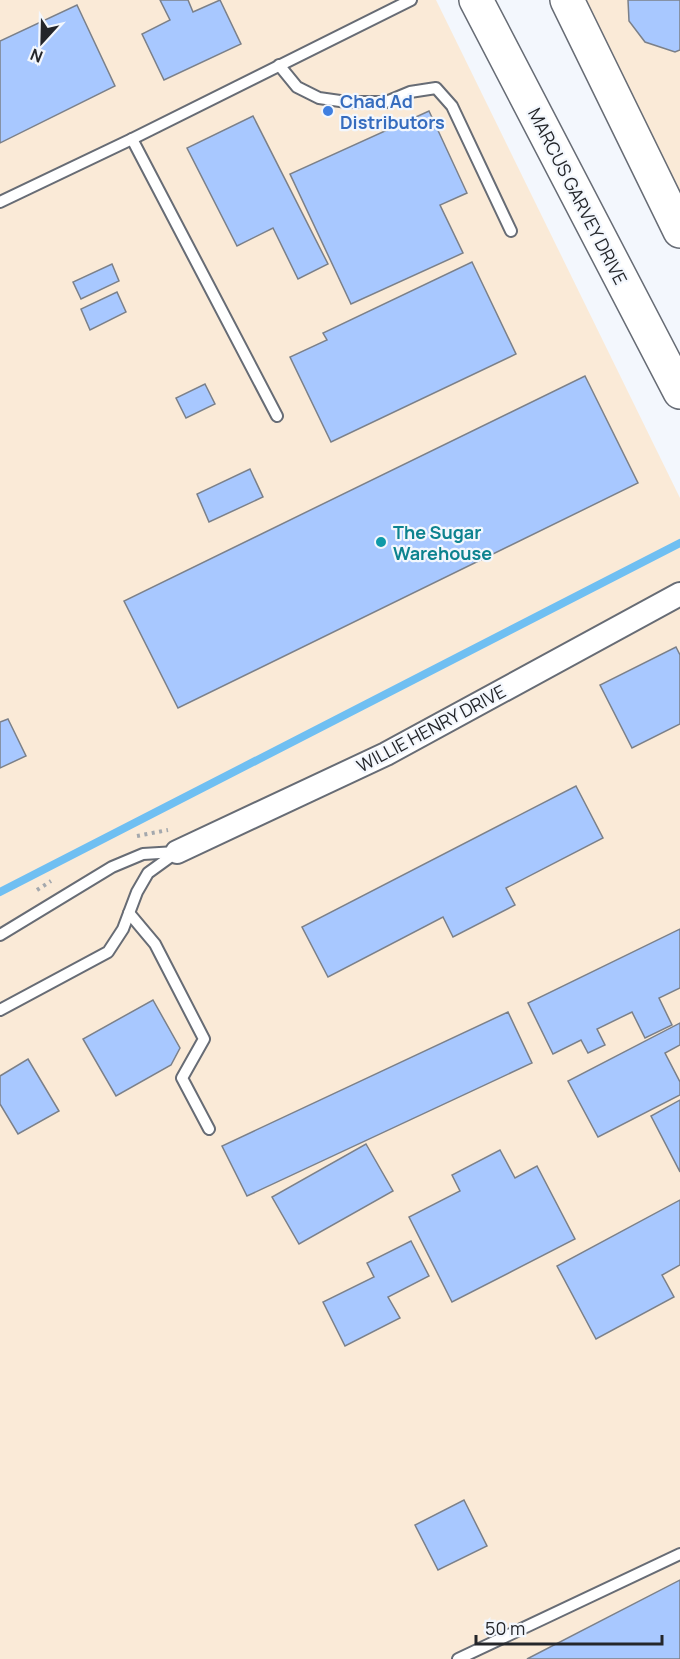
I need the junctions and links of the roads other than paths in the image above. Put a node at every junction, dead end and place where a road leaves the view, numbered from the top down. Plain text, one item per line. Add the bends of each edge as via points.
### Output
1 (411, 0) edge
2 (476, 0) edge
3 (567, 0) edge
4 (279, 66) junction
5 (132, 139) junction
6 (0, 202) edge
7 (511, 231) dead end
8 (680, 231) edge
9 (680, 392) edge
10 (277, 416) dead end
11 (680, 594) edge
12 (177, 852) junction
13 (129, 913) junction
14 (0, 935) edge
15 (0, 1010) edge
16 (209, 1129) dead end
17 (680, 1554) edge
18 (458, 1659) edge

1 - 4 lane
2 - 9 highway, MARCUS GARVEY DRIVE
3 - 8 highway
4 - 5 lane
4 - 7 lane via 297,87 319,98 386,102 410,92 436,88 452,106
5 - 6 lane
5 - 10 lane
11 - 12 street, WILLIE HENRY DRIVE via 386,754
12 - 13 lane via 148,873
12 - 14 lane via 143,854 112,867
13 - 15 lane via 108,952
13 - 16 lane via 155,944 204,1039 182,1078
17 - 18 lane

